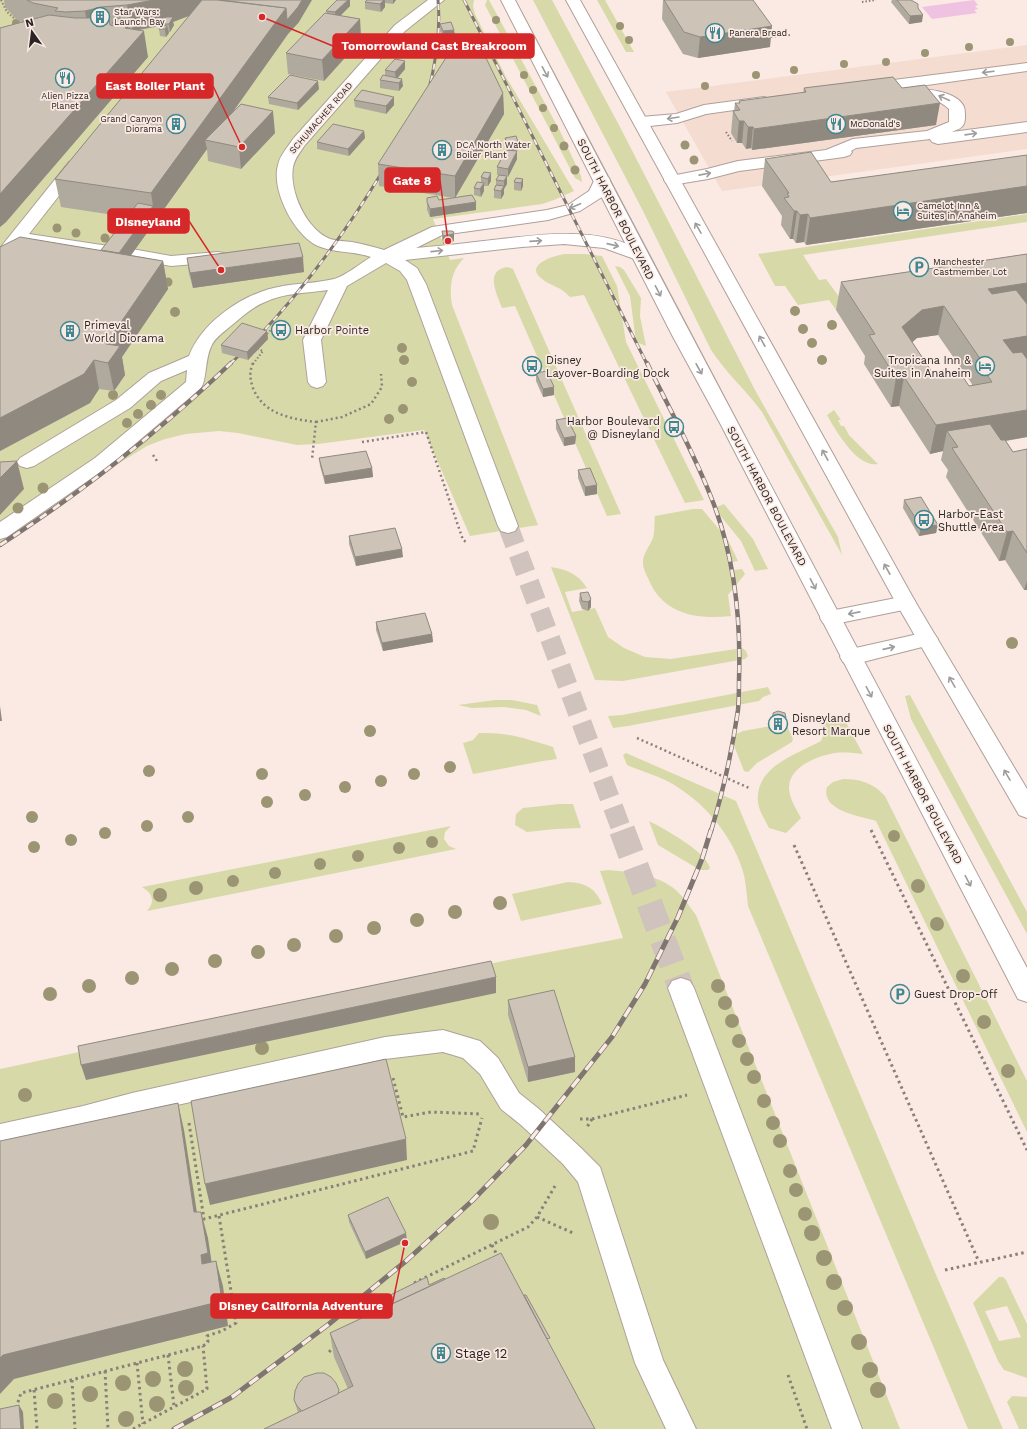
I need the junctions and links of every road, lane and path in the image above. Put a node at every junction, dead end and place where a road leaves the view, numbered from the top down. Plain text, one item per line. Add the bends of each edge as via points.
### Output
1 (1, 0) edge
2 (436, 0) edge
3 (508, 0) edge
4 (573, 0) edge
5 (876, 0) edge
6 (862, 2) dead end
7 (21, 24) edge
8 (790, 35) dead end
9 (771, 37) edge
10 (1027, 68) edge
11 (778, 104) edge
12 (641, 122) junction
13 (1027, 127) edge
14 (724, 129) dead end
15 (736, 147) dead end
16 (85, 153) edge
17 (829, 154) junction
18 (602, 180) junction
19 (672, 180) junction
20 (17, 237) junction
21 (320, 240) junction
22 (302, 245) dead end
23 (115, 252) edge
24 (132, 254) edge
25 (235, 255) edge
26 (0, 256) edge
27 (640, 256) junction
28 (384, 257) junction
29 (340, 283) junction
30 (258, 349) edge
31 (196, 359) junction
32 (381, 374) dead end
33 (317, 382) dead end
34 (316, 422) junction
35 (362, 442) dead end
36 (312, 459) dead end
37 (27, 462) dead end
38 (508, 526) tunnel mouth
39 (0, 532) edge
40 (468, 543) dead end
41 (906, 603) junction
42 (830, 618) junction
43 (927, 639) junction
44 (851, 657) junction
45 (637, 738) dead end
46 (749, 788) dead end
47 (1027, 809) edge
48 (870, 830) dead end
49 (794, 845) dead end
50 (681, 988) tunnel mouth
51 (1027, 992) edge
52 (687, 1094) dead end
53 (403, 1117) dead end
54 (530, 1117) junction
55 (592, 1119) junction
56 (189, 1121) dead end
57 (0, 1136) edge
58 (1027, 1150) edge
59 (572, 1156) junction
60 (219, 1216) junction
61 (492, 1245) junction
62 (1027, 1252) edge
63 (499, 1259) edge
64 (979, 1262) junction
65 (945, 1270) dead end
66 (409, 1286) edge
67 (388, 1296) edge
68 (360, 1321) edge
69 (340, 1342) edge
70 (203, 1346) junction
71 (329, 1352) dead end
72 (168, 1355) junction
73 (137, 1363) junction
74 (106, 1371) junction
75 (72, 1380) junction
76 (34, 1390) junction
77 (174, 1406) junction
78 (13, 1414) edge
79 (143, 1424) junction
80 (37, 1429) edge
81 (75, 1429) edge
82 (108, 1429) edge
83 (133, 1429) edge
84 (681, 1429) edge
85 (847, 1429) edge

1 - 7 path via 7,12
2 - 21 main road, SCHUMACHER ROAD via 400,28 299,142 288,158 285,169 287,193 308,230
3 -> 18 main road, SOUTH HARBOR BOULEVARD
4 - 12 main road
5 - 6 path
8 - 9 path
10 - 17 main road via 859,95 922,92 940,95 950,100 957,108 957,124 929,134 853,144
11 -> 12 main road via 704,110 677,118
12 - 19 main road
17 -> 13 main road
14 - 15 path
16 - 20 main road
19 -> 17 main road via 738,166
18 - 27 main road, SOUTH HARBOR BOULEVARD
18 -> 28 main road via 596,194 574,208 548,215 438,231
41 -> 19 main road
20 - 23 main road
20 - 26 main road
21 - 22 main road
21 - 28 main road, SCHUMACHER ROAD via 372,251
24 - 25 main road via 171,261
28 -> 27 main road via 560,240 606,243 630,250
27 -> 42 main road, SOUTH HARBOR BOULEVARD
28 - 29 main road
28 - 38 main road, SCHUMACHER ROAD via 410,271 418,286
29 - 31 main road via 282,291 259,298 246,305 218,328 203,343
29 - 33 main road via 312,340
30 - 34 path via 263,351 251,366 250,379 253,392 260,402 276,413 292,419
31 - 37 main road via 155,377 123,404
31 - 39 main road via 195,384 102,462
32 - 34 path via 382,387 370,404 342,418
34 - 36 path
35 - 40 path via 426,432 463,540
41 -> 42 main road
41 - 43 main road
42 - 44 main road, SOUTH HARBOR BOULEVARD
44 -> 43 main road
47 -> 43 main road
44 -> 51 main road, SOUTH HARBOR BOULEVARD
45 - 46 path
48 - 58 path
49 - 64 path
50 - 85 main road
52 - 55 path
53 - 60 path via 432,1112 484,1114 473,1152
54 - 55 path
54 - 57 main road via 510,1102 489,1066 471,1049 443,1041 385,1048
54 - 59 main road
55 - 59 path
56 - 60 path via 204,1220
59 - 61 path via 537,1217 528,1227
59 - 84 main road via 590,1176 650,1363
60 - 70 path via 236,1323 207,1336 208,1342
61 - 63 path
61 - 66 path
62 - 64 path
64 - 65 path
67 - 68 path
69 - 71 path
70 - 72 path
70 - 77 path via 206,1389
72 - 73 path
72 - 77 path
73 - 74 path
73 - 79 path
74 - 75 path
74 - 82 path
75 - 76 path
75 - 81 path
76 - 78 path via 21,1393
76 - 80 path
77 - 79 path
79 - 83 path

